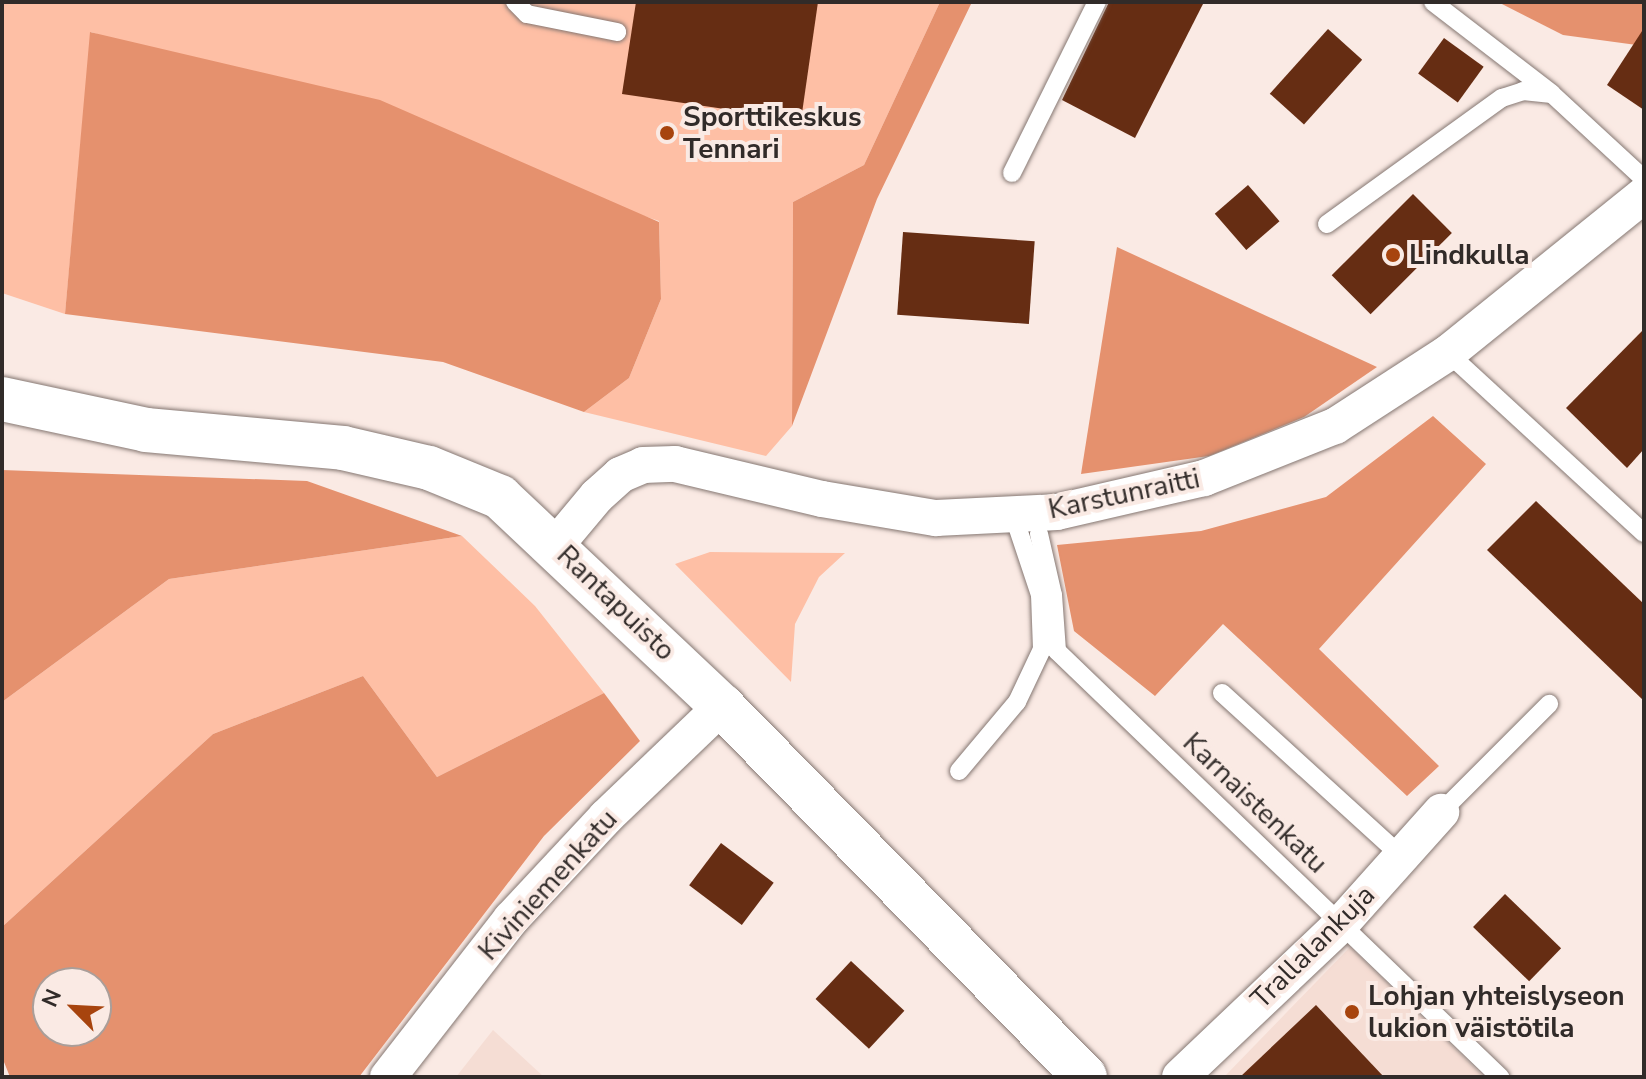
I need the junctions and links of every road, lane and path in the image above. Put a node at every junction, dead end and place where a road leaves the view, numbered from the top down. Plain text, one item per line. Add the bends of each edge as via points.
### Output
1 (515, 2) edge
2 (1097, 2) edge
3 (1433, 2) edge
4 (617, 32) dead end
5 (1552, 94) junction
6 (1012, 173) dead end
7 (1644, 179) edge
8 (1644, 195) edge
9 (1327, 224) dead end
10 (1448, 353) junction
11 (2, 399) edge
12 (1026, 524) junction
13 (1644, 533) edge
14 (556, 545) junction
15 (1222, 693) dead end
16 (1549, 704) dead end
17 (722, 706) junction
18 (959, 771) dead end
19 (1441, 812) joint
20 (1401, 856) junction
21 (1340, 925) junction
22 (388, 1077) edge
23 (1085, 1077) edge
24 (1180, 1077) edge
25 (1500, 1077) edge

1 - 4 lane via 527,14
2 - 6 lane
3 - 5 lane
5 - 7 lane
5 - 9 lane via 1523,91 1502,98
8 - 10 street, Karstunraitti
10 - 12 street, Karstunraitti via 1335,426 1204,478
10 - 13 lane
11 - 14 street, Rantapuisto via 146,430 343,448 429,468 500,497
12 - 14 street, Karstunraitti via 936,518 822,499 675,464 643,465 620,475 597,496
12 - 18 lane via 1040,595 1042,649 1017,702
12 - 21 lane, Karnaistenkatu via 1053,595 1057,651
14 - 17 street, Rantapuisto
15 - 20 lane
16 - 19 lane
17 - 22 street, Kiviniemenkatu via 606,817 511,919
17 - 23 street, Rantapuisto
19 - 20 street, Trallalankuja
20 - 21 street, Trallalankuja
21 - 24 street, Trallalankuja
21 - 25 lane, Karnaistenkatu

